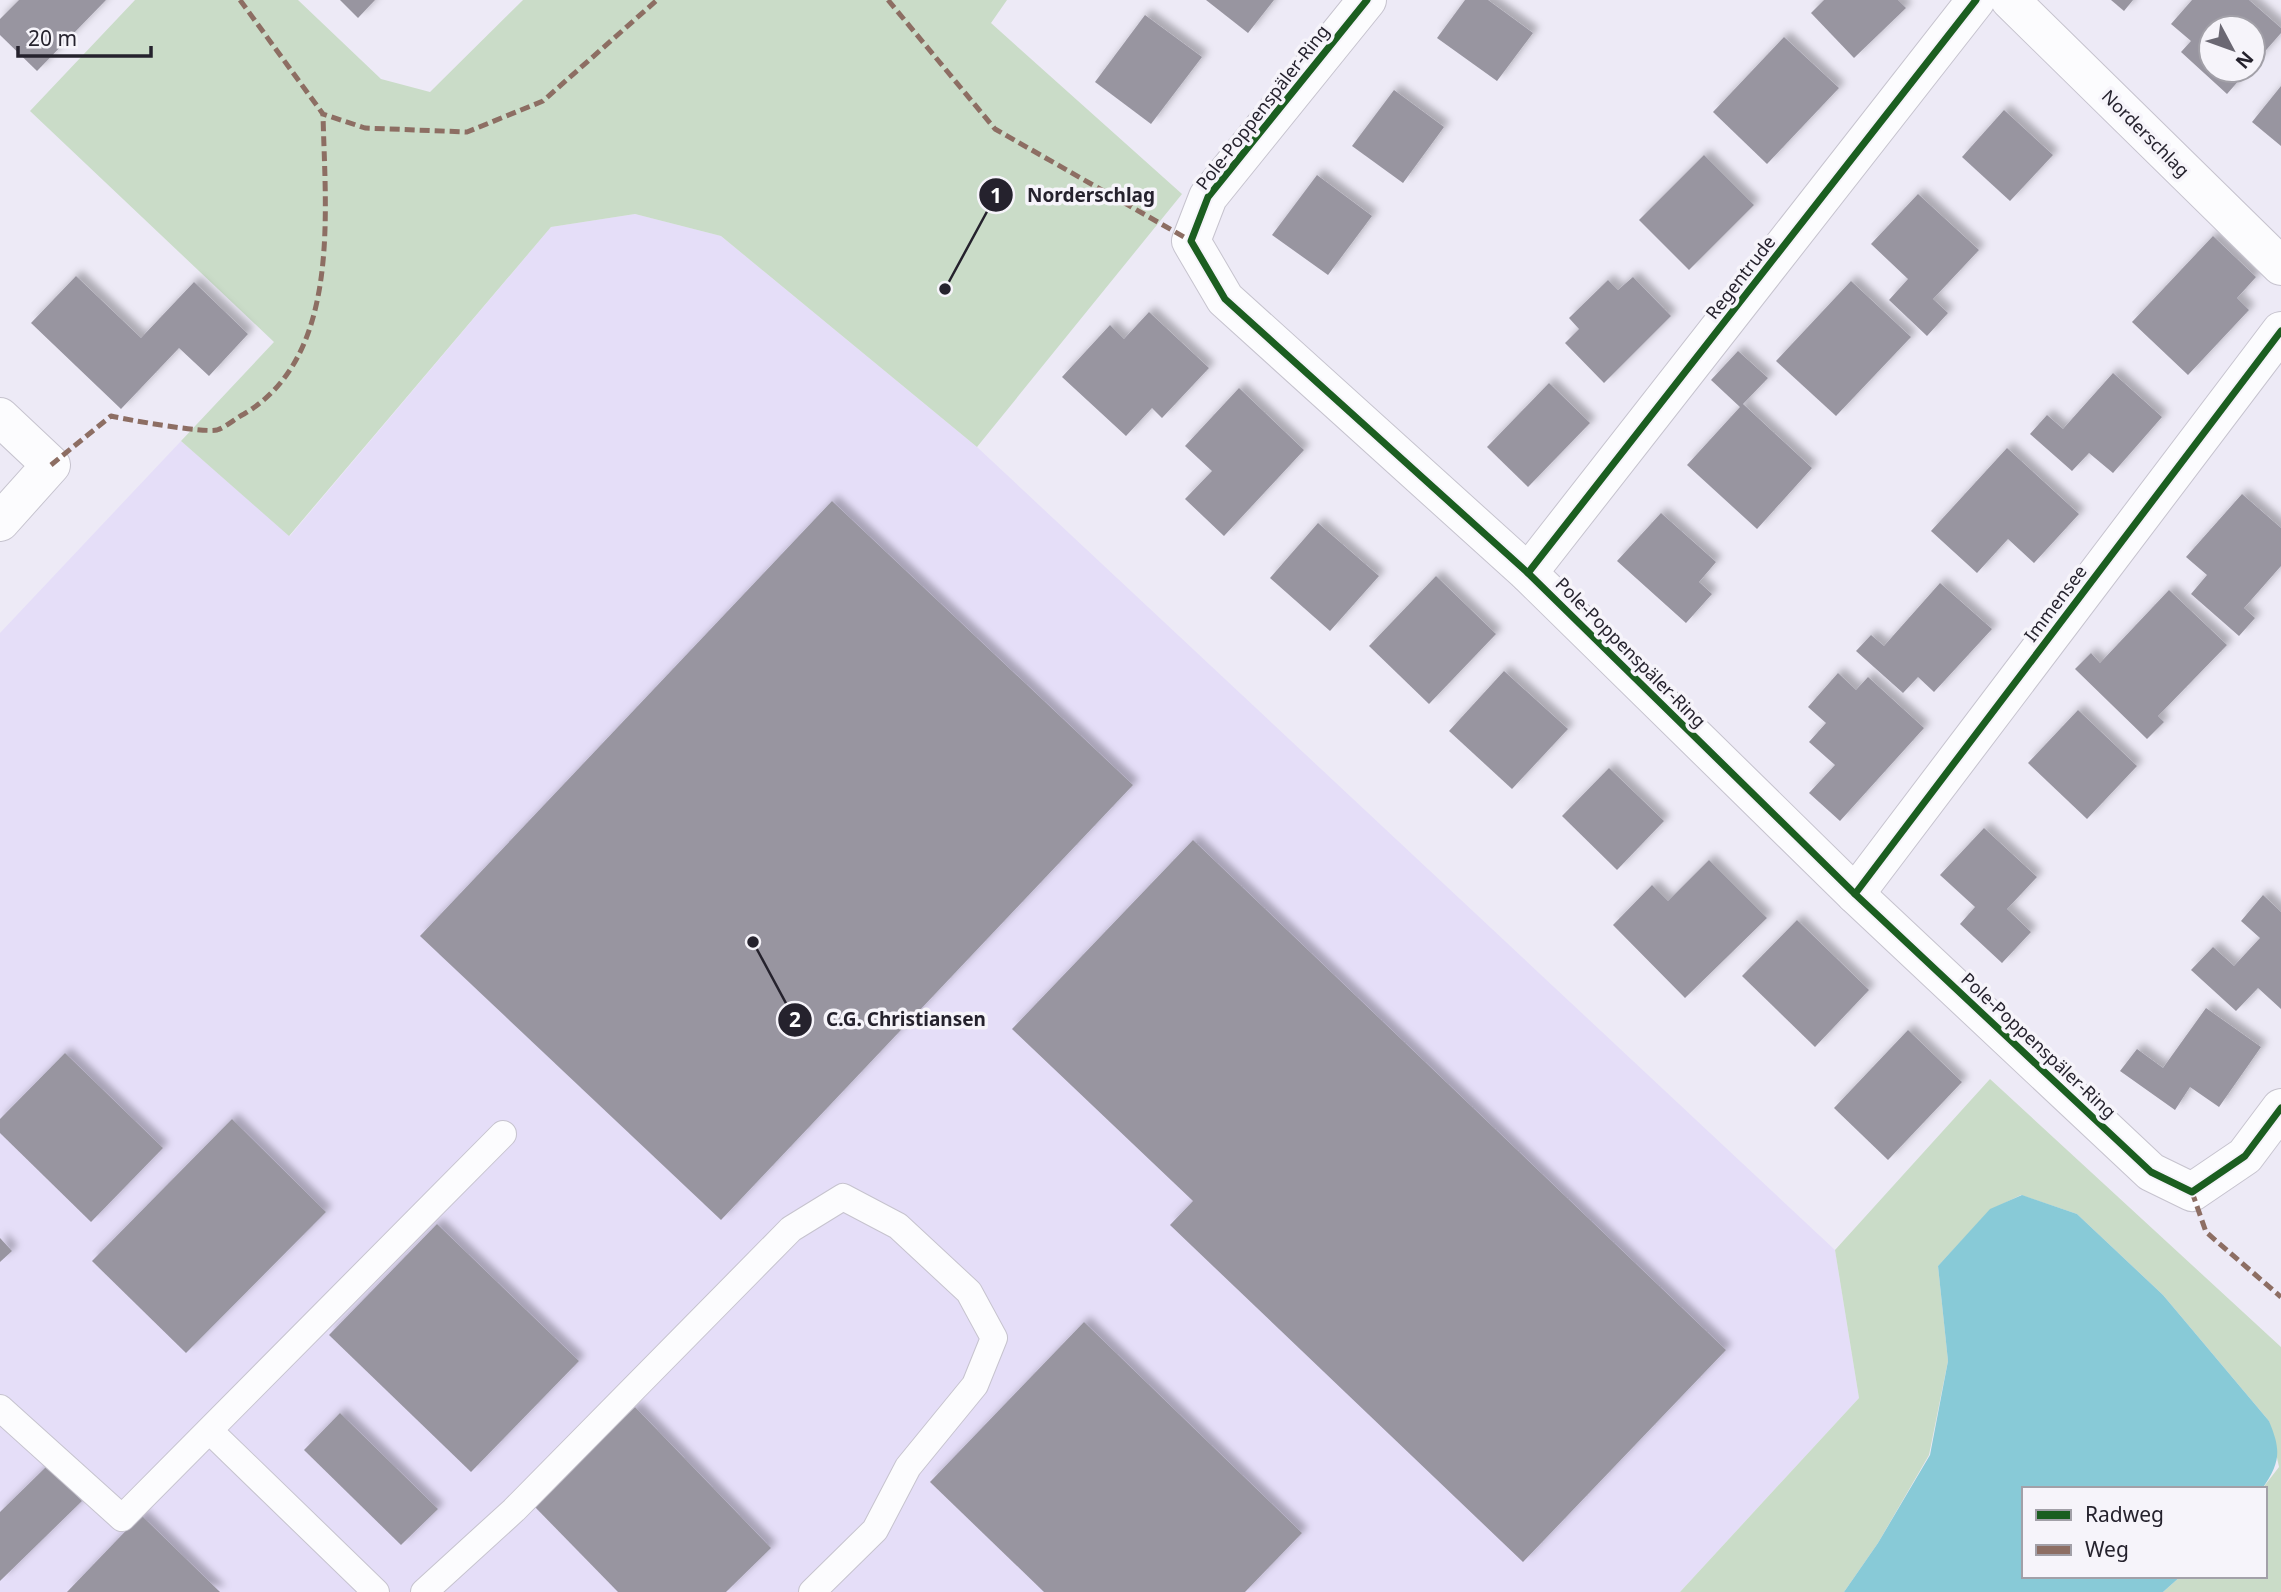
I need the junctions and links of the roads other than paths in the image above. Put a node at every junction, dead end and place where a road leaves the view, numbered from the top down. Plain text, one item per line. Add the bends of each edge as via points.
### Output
1 (1367, 0) edge
2 (1976, 0) edge
3 (2010, 0) edge
4 (2281, 266) edge
5 (2281, 331) edge
6 (0, 417) edge
7 (0, 522) edge
8 (1528, 573) junction
9 (1855, 894) junction
10 (2281, 1108) edge
11 (503, 1133) dead end
12 (0, 1408) edge
13 (211, 1432) junction
14 (376, 1592) edge
15 (424, 1592) edge
16 (813, 1592) edge

1 - 8 street, Pole-Poppenspäler-Ring via 1208,197 1191,241 1225,299
2 - 8 street, Regentrude
3 - 4 street, Norderschlag
5 - 9 street, Immensee
6 - 7 street via 51,465
8 - 9 street, Pole-Poppenspäler-Ring
9 - 10 street, Pole-Poppenspäler-Ring via 2151,1172 2192,1192 2245,1156
11 - 13 lane
12 - 13 lane via 122,1518
13 - 14 lane
15 - 16 lane via 513,1510 791,1229 843,1197 898,1226 969,1292 994,1338 975,1385 908,1467 875,1530

